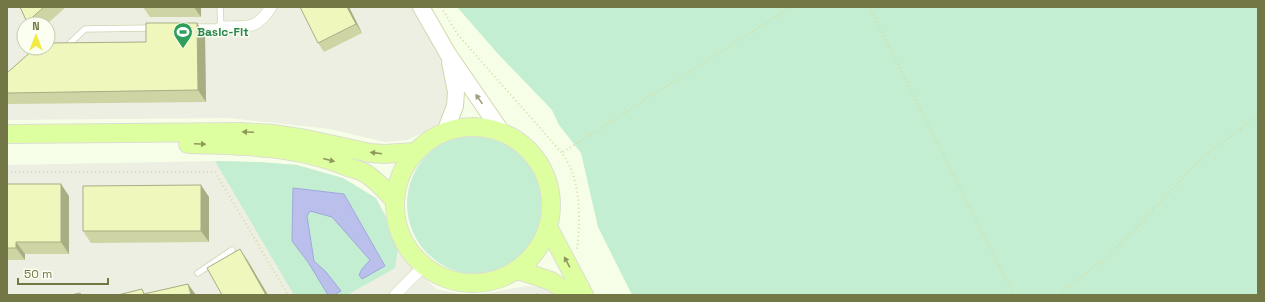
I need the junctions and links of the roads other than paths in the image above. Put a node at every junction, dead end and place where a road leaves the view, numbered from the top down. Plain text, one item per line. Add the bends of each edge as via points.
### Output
1 (220, 7) edge
2 (271, 7) edge
3 (422, 7) edge
4 (221, 27) junction
5 (160, 28) edge
6 (183, 28) edge
7 (64, 49) edge
8 (448, 54) junction
9 (502, 131) junction
10 (445, 132) junction
11 (7, 134) edge
12 (7, 146) edge
13 (415, 152) junction
14 (395, 201) junction
15 (549, 229) junction
16 (232, 250) dead end
17 (424, 266) junction
18 (518, 270) junction
19 (198, 273) dead end
20 (395, 295) edge
21 (572, 295) edge
22 (584, 295) edge

1 - 4 lane
2 - 4 street via 263,19 255,24
3 - 8 main road
4 - 6 lane
5 - 7 lane via 85,29
9 -> 8 main road
8 - 10 main road via 456,92 455,106
9 - 10 main road via 464,127
9 - 15 main road via 522,143 539,160 549,182 553,206
10 - 13 main road via 429,140
13 -> 11 main road via 370,153 306,139 239,132
12 -> 14 main road via 182,144 239,145 276,149 339,163 368,175
13 - 14 main road via 400,175
14 - 17 main road via 395,216 405,244
15 - 18 main road via 537,252
22 -> 15 main road
16 - 19 lane
17 - 18 main road via 446,278 470,284 495,281
17 - 20 street
18 - 21 main road via 550,280

